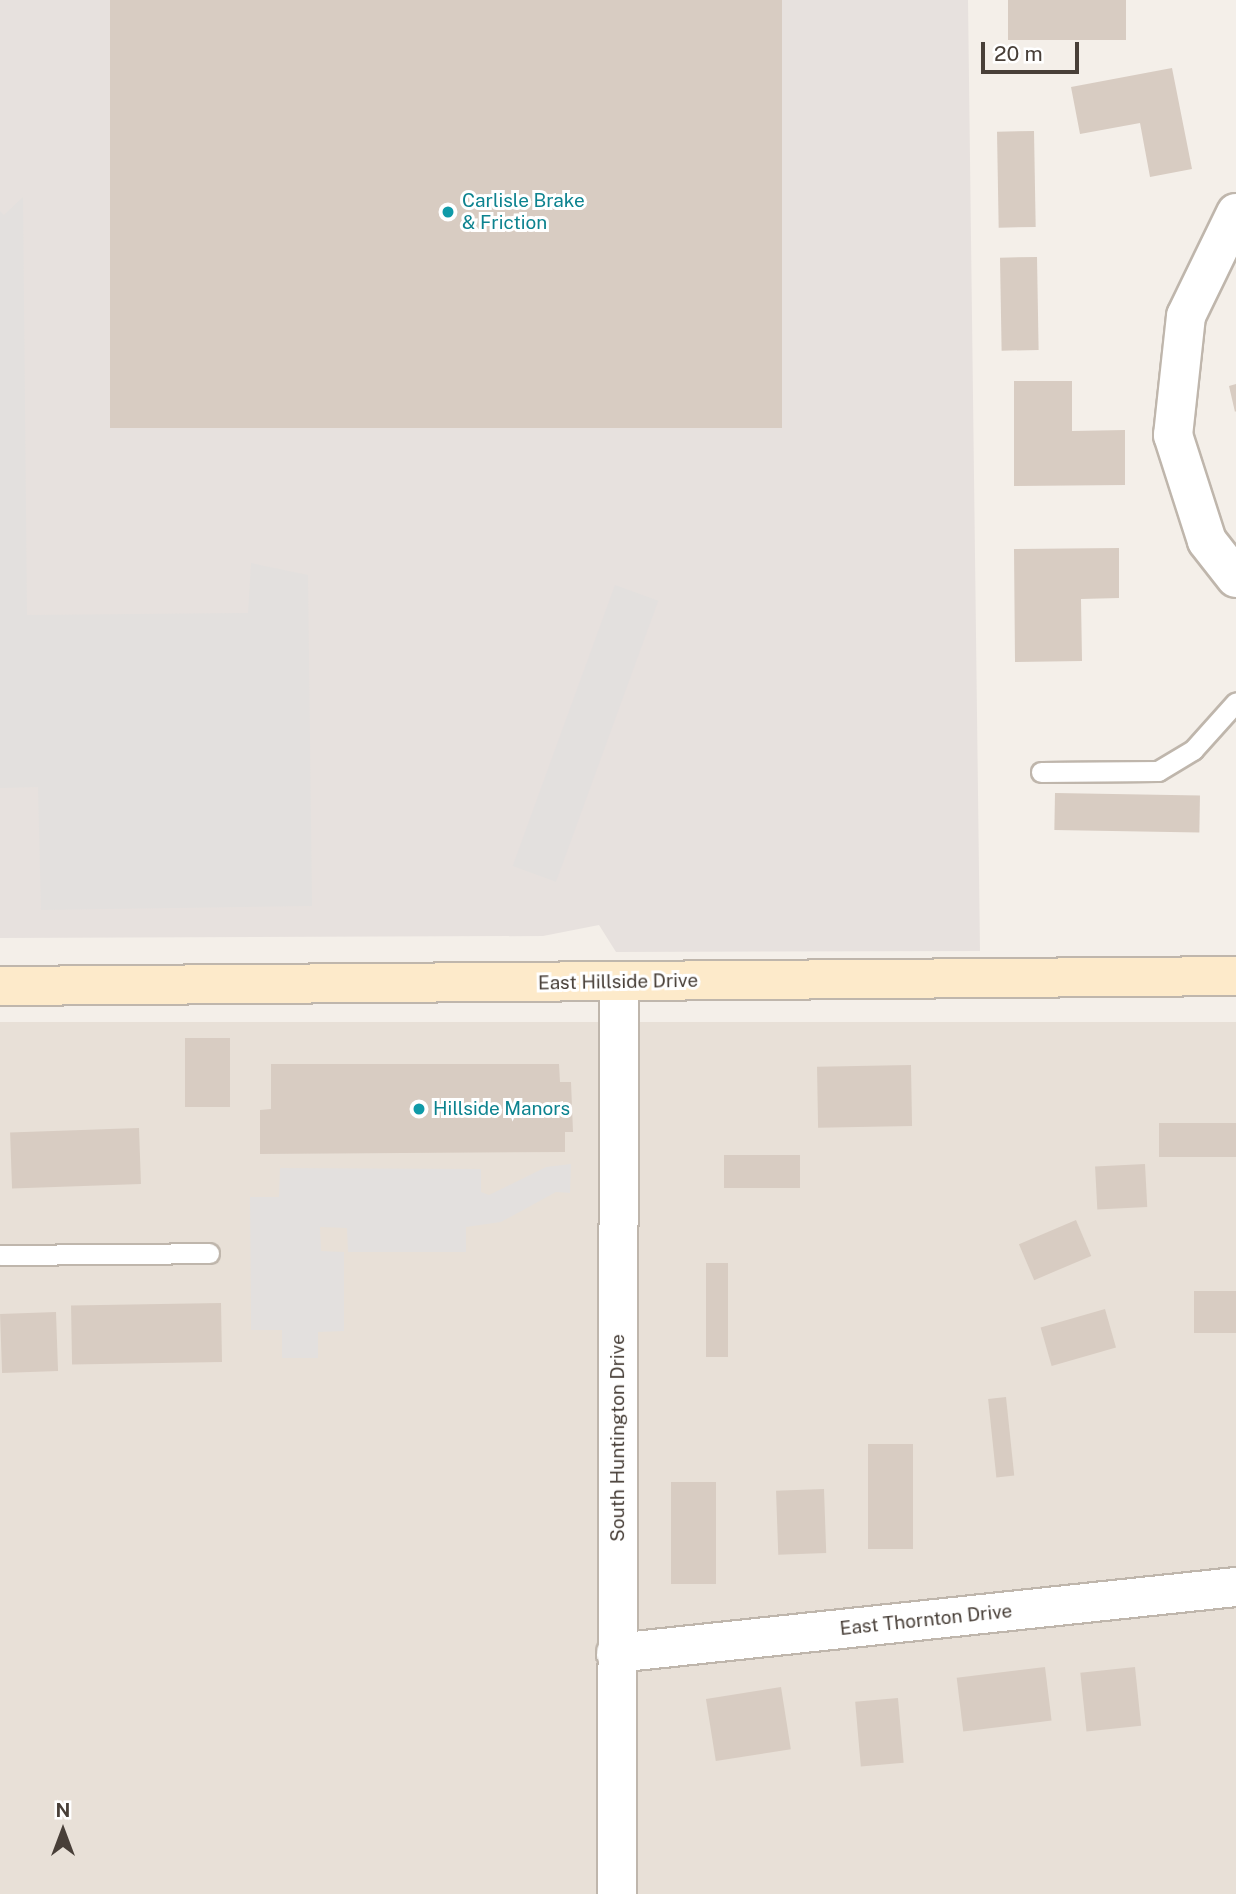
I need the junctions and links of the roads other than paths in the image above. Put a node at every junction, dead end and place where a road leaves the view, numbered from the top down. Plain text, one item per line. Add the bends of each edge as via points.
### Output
1 (1236, 213) edge
2 (1236, 578) edge
3 (1236, 702) edge
4 (1041, 772) dead end
5 (1236, 976) edge
6 (619, 982) junction
7 (0, 986) edge
8 (209, 1253) dead end
9 (0, 1255) edge
10 (1236, 1587) edge
11 (616, 1653) junction
12 (617, 1894) edge

1 - 2 street via 1186,316 1172,435 1207,541
3 - 4 lane via 1193,750 1158,771
5 - 6 main road, East Hillside Drive
6 - 7 main road, East Hillside Drive
6 - 11 street, South Huntington Drive
8 - 9 lane
10 - 11 street, East Thornton Drive
11 - 12 street, South Huntington Drive

